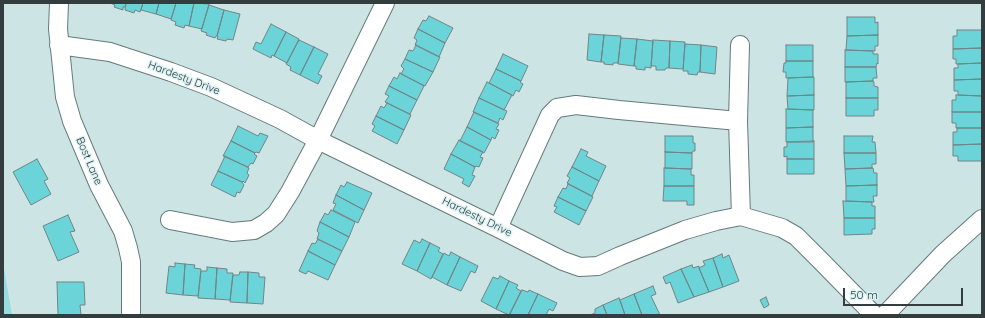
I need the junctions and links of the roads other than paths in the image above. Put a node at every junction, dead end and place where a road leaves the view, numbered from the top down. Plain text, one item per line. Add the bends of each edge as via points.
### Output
1 (60, 3) edge
2 (385, 3) edge
3 (59, 45) junction
4 (740, 45) dead end
5 (738, 121) junction
6 (318, 140) junction
7 (741, 216) junction
8 (982, 219) edge
9 (170, 220) dead end
10 (498, 228) junction
11 (131, 315) edge
12 (874, 315) edge
13 (885, 315) edge

1 - 3 street, Bost Lane
2 - 6 street
3 - 6 street, Hardesty Drive via 110,52 171,72 211,87
3 - 11 street, Bost Lane via 66,98 72,121 99,185 123,230 128,248 131,262
4 - 5 street
5 - 7 street
5 - 10 street via 576,105 557,108 550,115
6 - 9 street via 276,214 254,230 232,232
6 - 10 street, Hardesty Drive
7 - 10 street, Hardesty Drive via 685,230 598,266 580,267
7 - 12 street, Hardesty Drive via 782,228 796,236
8 - 13 street via 942,254

